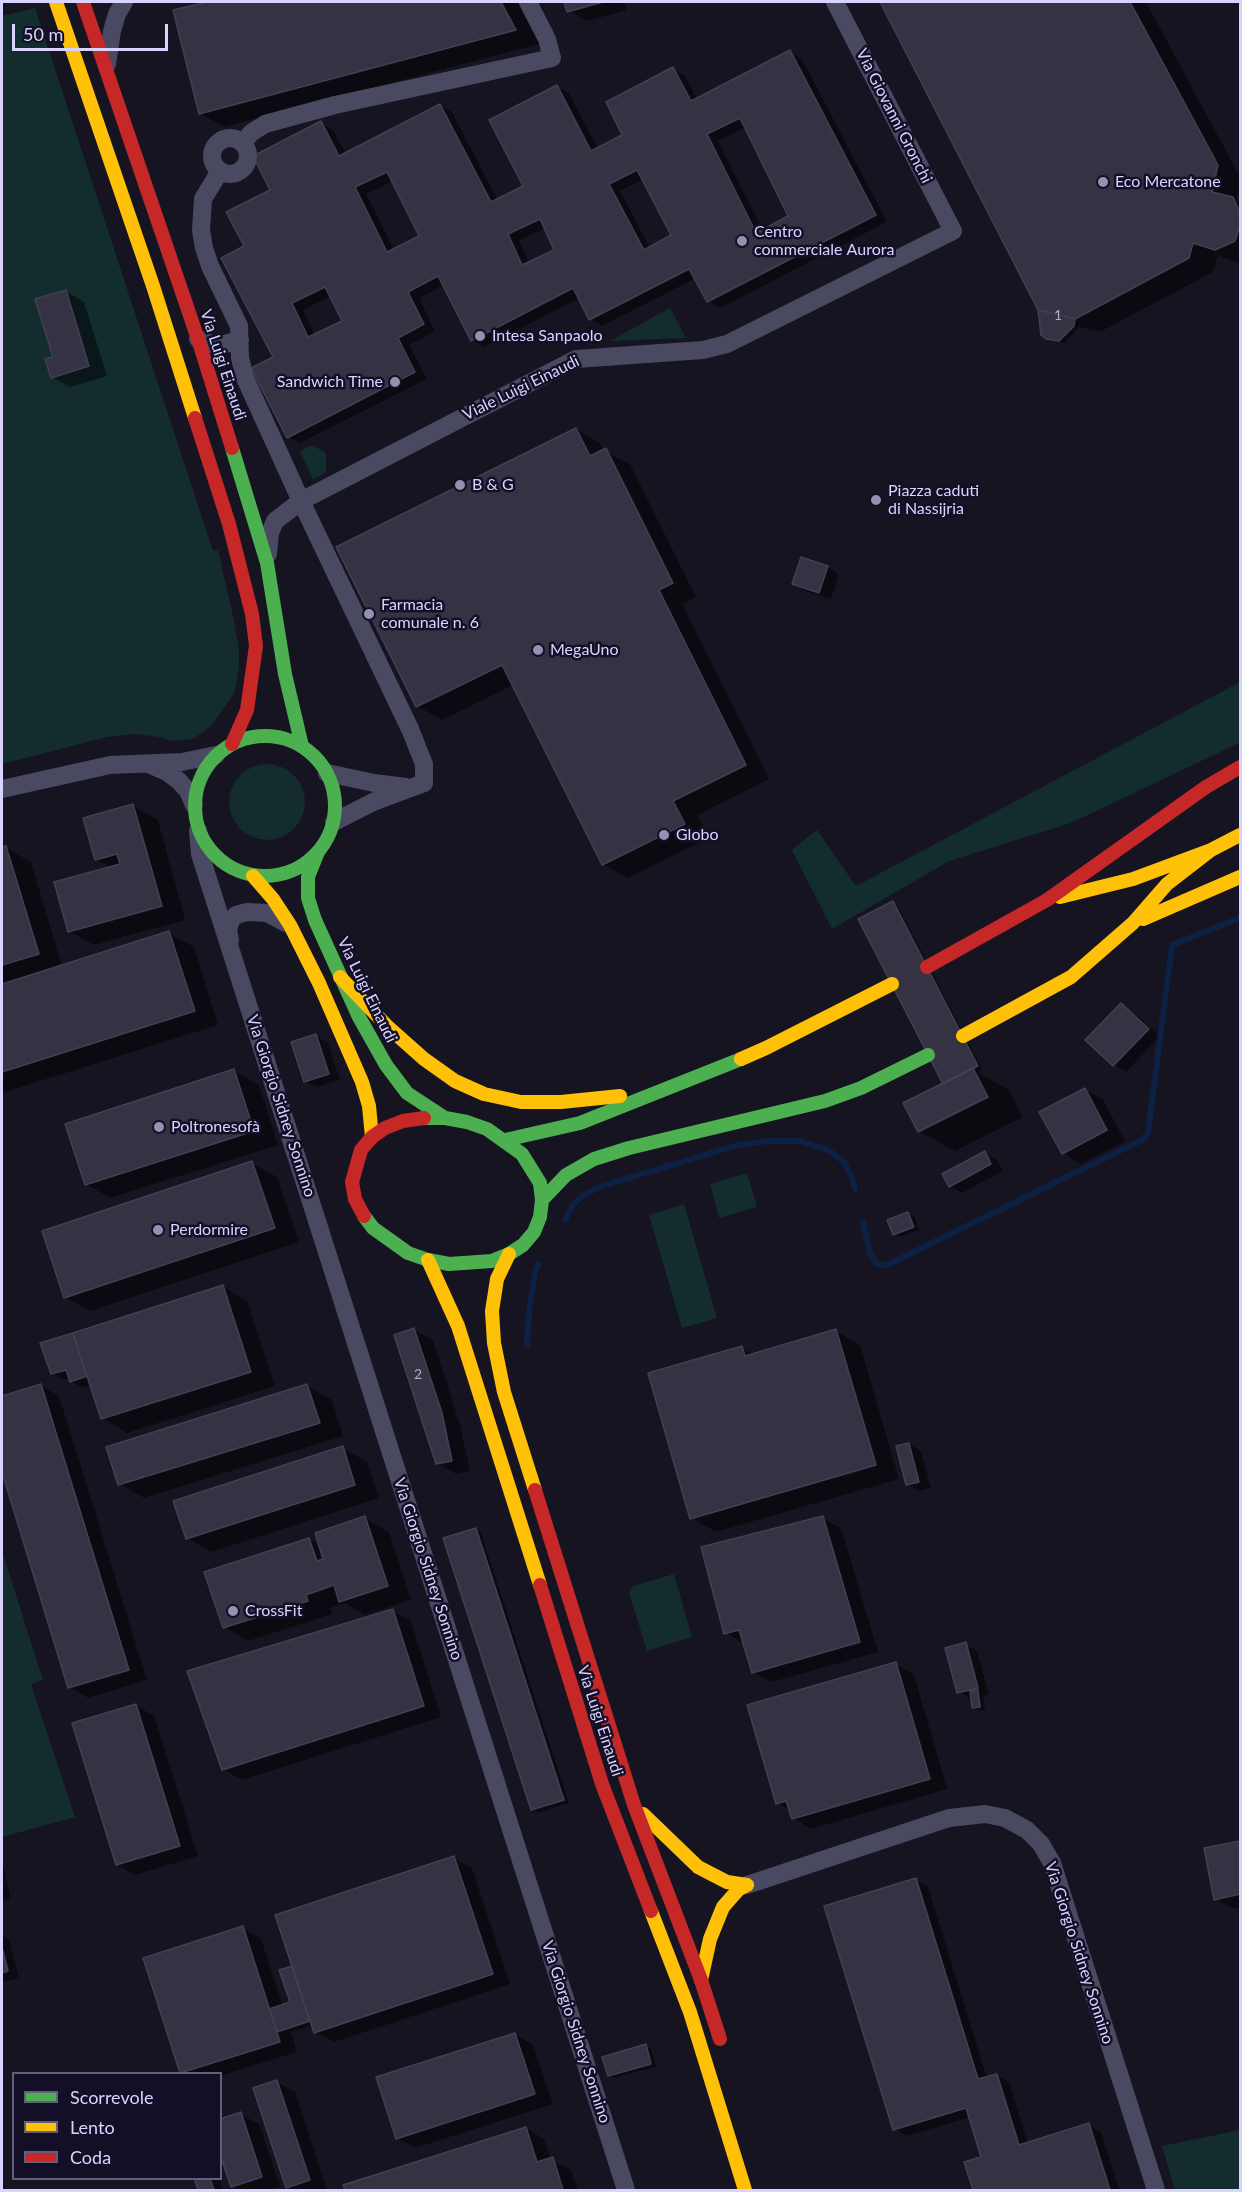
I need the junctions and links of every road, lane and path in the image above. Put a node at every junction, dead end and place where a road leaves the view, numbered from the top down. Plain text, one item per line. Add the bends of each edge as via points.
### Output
1 (56, 2) edge
2 (83, 2) edge
3 (123, 2) edge
4 (528, 2) edge
5 (835, 2) edge
6 (106, 69) junction
7 (243, 143) junction
8 (220, 171) junction
9 (953, 231) joint
10 (198, 339) junction
11 (240, 340) junction
12 (301, 501) junction
13 (267, 563) junction
14 (232, 744) junction
15 (302, 746) junction
16 (216, 755) junction
17 (147, 763) junction
18 (1240, 767) edge
19 (327, 774) junction
20 (411, 787) junction
21 (2, 789) edge
22 (194, 805) junction
23 (334, 822) junction
24 (198, 831) junction
25 (1240, 836) edge
26 (1211, 850) junction
27 (318, 852) junction
28 (253, 876) junction
29 (1240, 877) edge
30 (1047, 900) junction
31 (1133, 923) junction
32 (290, 926) junction
33 (230, 948) junction
34 (927, 967) dead end
35 (340, 977) junction
36 (892, 984) dead end
37 (963, 1036) dead end
38 (928, 1055) dead end
39 (658, 1093) junction
40 (445, 1118) junction
41 (372, 1137) junction
42 (505, 1140) junction
43 (542, 1200) junction
44 (509, 1254) junction
45 (428, 1260) junction
46 (634, 1805) junction
47 (747, 1885) junction
48 (701, 1980) junction
49 (724, 2054) dead end
50 (742, 2186) edge
51 (626, 2190) edge
52 (1156, 2190) edge

1 - 14 main road via 153,286 229,524 252,614 256,646 252,685 248,710
2 - 6 main road, Via Luigi Einaudi
3 - 6 street via 112,31
4 - 7 street via 552,58 305,113 258,128
5 - 9 street, Via Giovanni Gronchi
6 - 10 main road, Via Luigi Einaudi
7 - 8 street via 248,154 246,166 237,173
7 - 8 street via 226,139 216,145 212,156
8 - 11 street via 203,199 201,230 210,266 237,320
9 - 12 street, Viale Luigi Einaudi via 716,348 576,359
10 - 11 street via 212,344
10 - 13 main road, Via Luigi Einaudi
11 - 12 street via 245,378
12 - 13 street, Viale Luigi Einaudi via 272,527
12 - 20 street via 417,745 424,764 424,783
13 - 15 main road, Via Luigi Einaudi via 285,674
14 - 15 main road, Via Luigi Einaudi via 268,736
14 - 16 main road, Via Luigi Einaudi
15 - 19 main road, Via Luigi Einaudi
16 - 17 street via 182,762
16 - 22 main road, Via Luigi Einaudi via 201,777
17 - 21 street via 110,765
17 - 22 street via 179,781
18 - 30 main road
19 - 20 street
19 - 23 main road, Via Luigi Einaudi via 335,797
20 - 23 street
22 - 24 main road, Via Luigi Einaudi
23 - 27 main road, Via Luigi Einaudi
24 - 28 main road, Via Luigi Einaudi via 220,861
24 - 33 street, Via Giorgio Sidney Sonnino via 200,854
25 - 26 main road
26 - 30 main road via 1133,879
26 - 31 main road via 1167,885
27 - 28 main road, Via Luigi Einaudi via 289,873
27 - 35 main road, Via Luigi Einaudi via 309,877 308,898
28 - 32 main road, Via Luigi Einaudi
29 - 31 main road
30 - 34 main road
31 - 37 main road via 1071,977
32 - 33 street, Via Giorgio Sidney Sonnino via 267,913 236,915 228,930
32 - 41 main road, Via Luigi Einaudi via 362,1082
33 - 51 street, Via Giorgio Sidney Sonnino
35 - 39 main road via 424,1059 455,1081 484,1094 521,1102 561,1102
35 - 40 main road, Via Luigi Einaudi via 386,1065 406,1093
36 - 39 main road via 766,1048
38 - 43 main road via 825,1101 594,1159 567,1175
39 - 42 main road via 580,1123
40 - 41 main road, Via Luigi Einaudi via 402,1121
40 - 42 main road, Via Luigi Einaudi via 467,1122
41 - 45 main road, Via Luigi Einaudi via 355,1166 355,1199 373,1228 408,1253
42 - 43 main road, Via Luigi Einaudi via 533,1169
43 - 44 main road, Via Luigi Einaudi via 534,1232
44 - 45 main road, Via Luigi Einaudi via 471,1264
44 - 46 main road, Via Luigi Einaudi via 497,1279 492,1311 504,1392
45 - 50 main road, Via Luigi Einaudi via 458,1326 602,1784 690,2012
46 - 47 main road via 698,1867 727,1882
46 - 48 main road, Via Luigi Einaudi
47 - 48 main road via 723,1907 710,1939
47 - 52 street, Via Giorgio Sidney Sonnino via 949,1818 985,1814 1005,1818 1028,1830 1052,1863
48 - 49 main road, Via Luigi Einaudi

